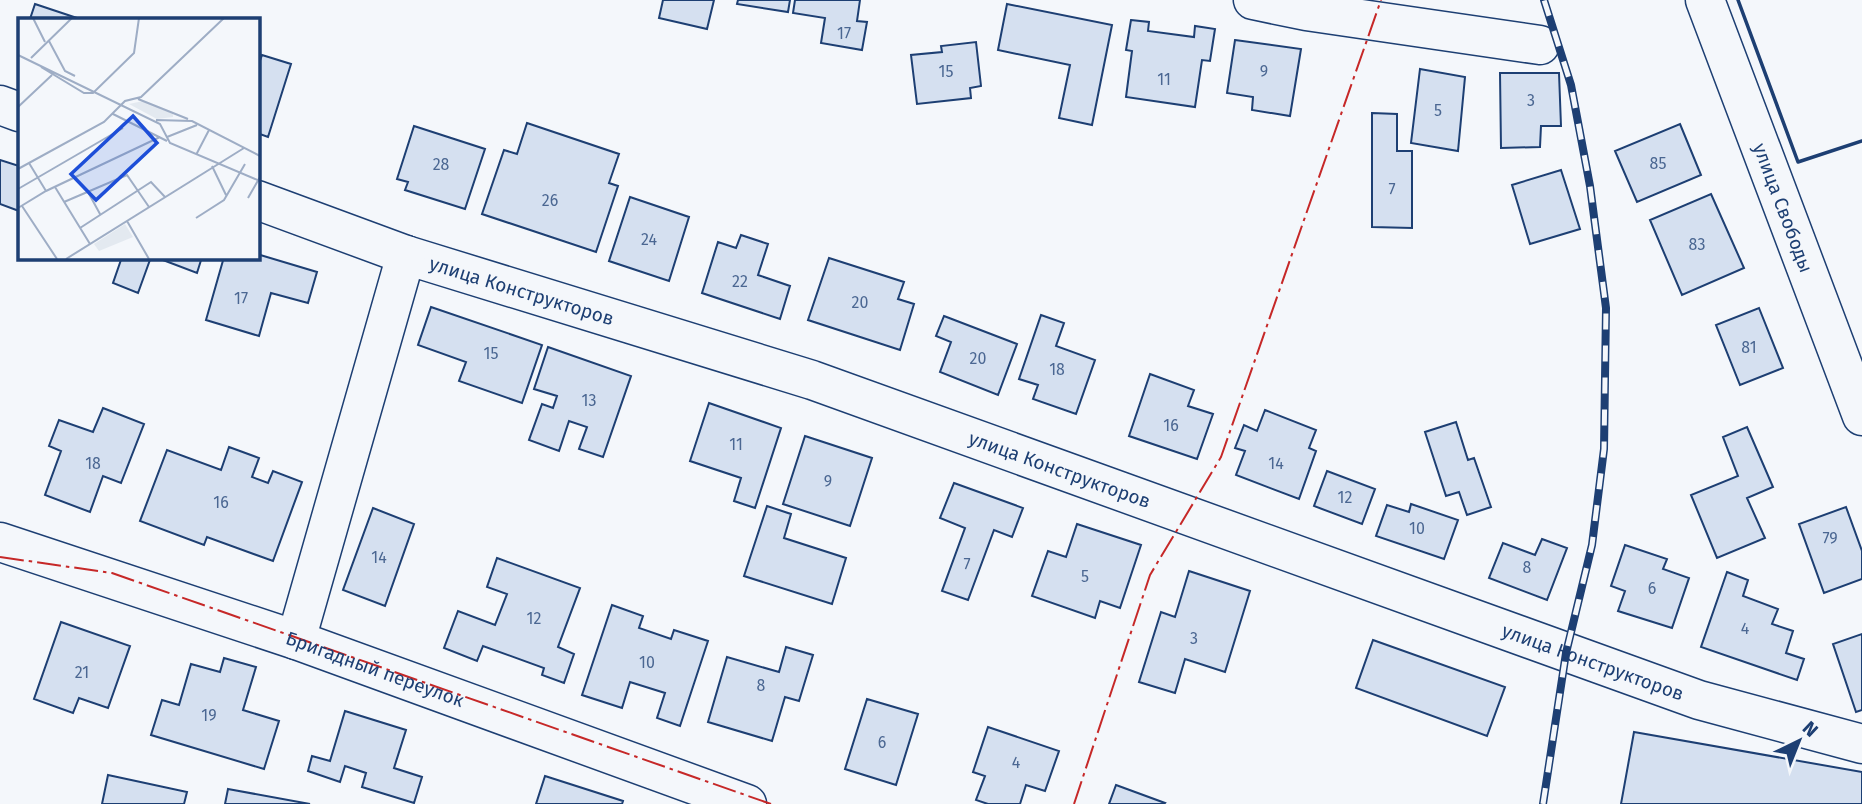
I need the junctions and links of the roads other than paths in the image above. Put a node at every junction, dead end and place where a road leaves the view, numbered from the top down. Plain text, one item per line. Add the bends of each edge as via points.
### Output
1 (1252, 0) edge
2 (1705, 0) edge
3 (1540, 45) dead end
4 (0, 105) edge
5 (18, 112) edge
6 (259, 201) edge
7 (406, 255) junction
8 (1862, 416) edge
9 (0, 542) edge
10 (296, 640) junction
11 (1862, 744) edge
12 (747, 804) edge

1 - 3 street
2 - 8 street, улица Свободы
4 - 5 street
6 - 7 street, улица Конструкторов
7 - 10 street
7 - 11 street, улица Конструкторов via 812,380 1699,700
9 - 10 street, Бригадный переулок
10 - 12 street, Бригадный переулок

